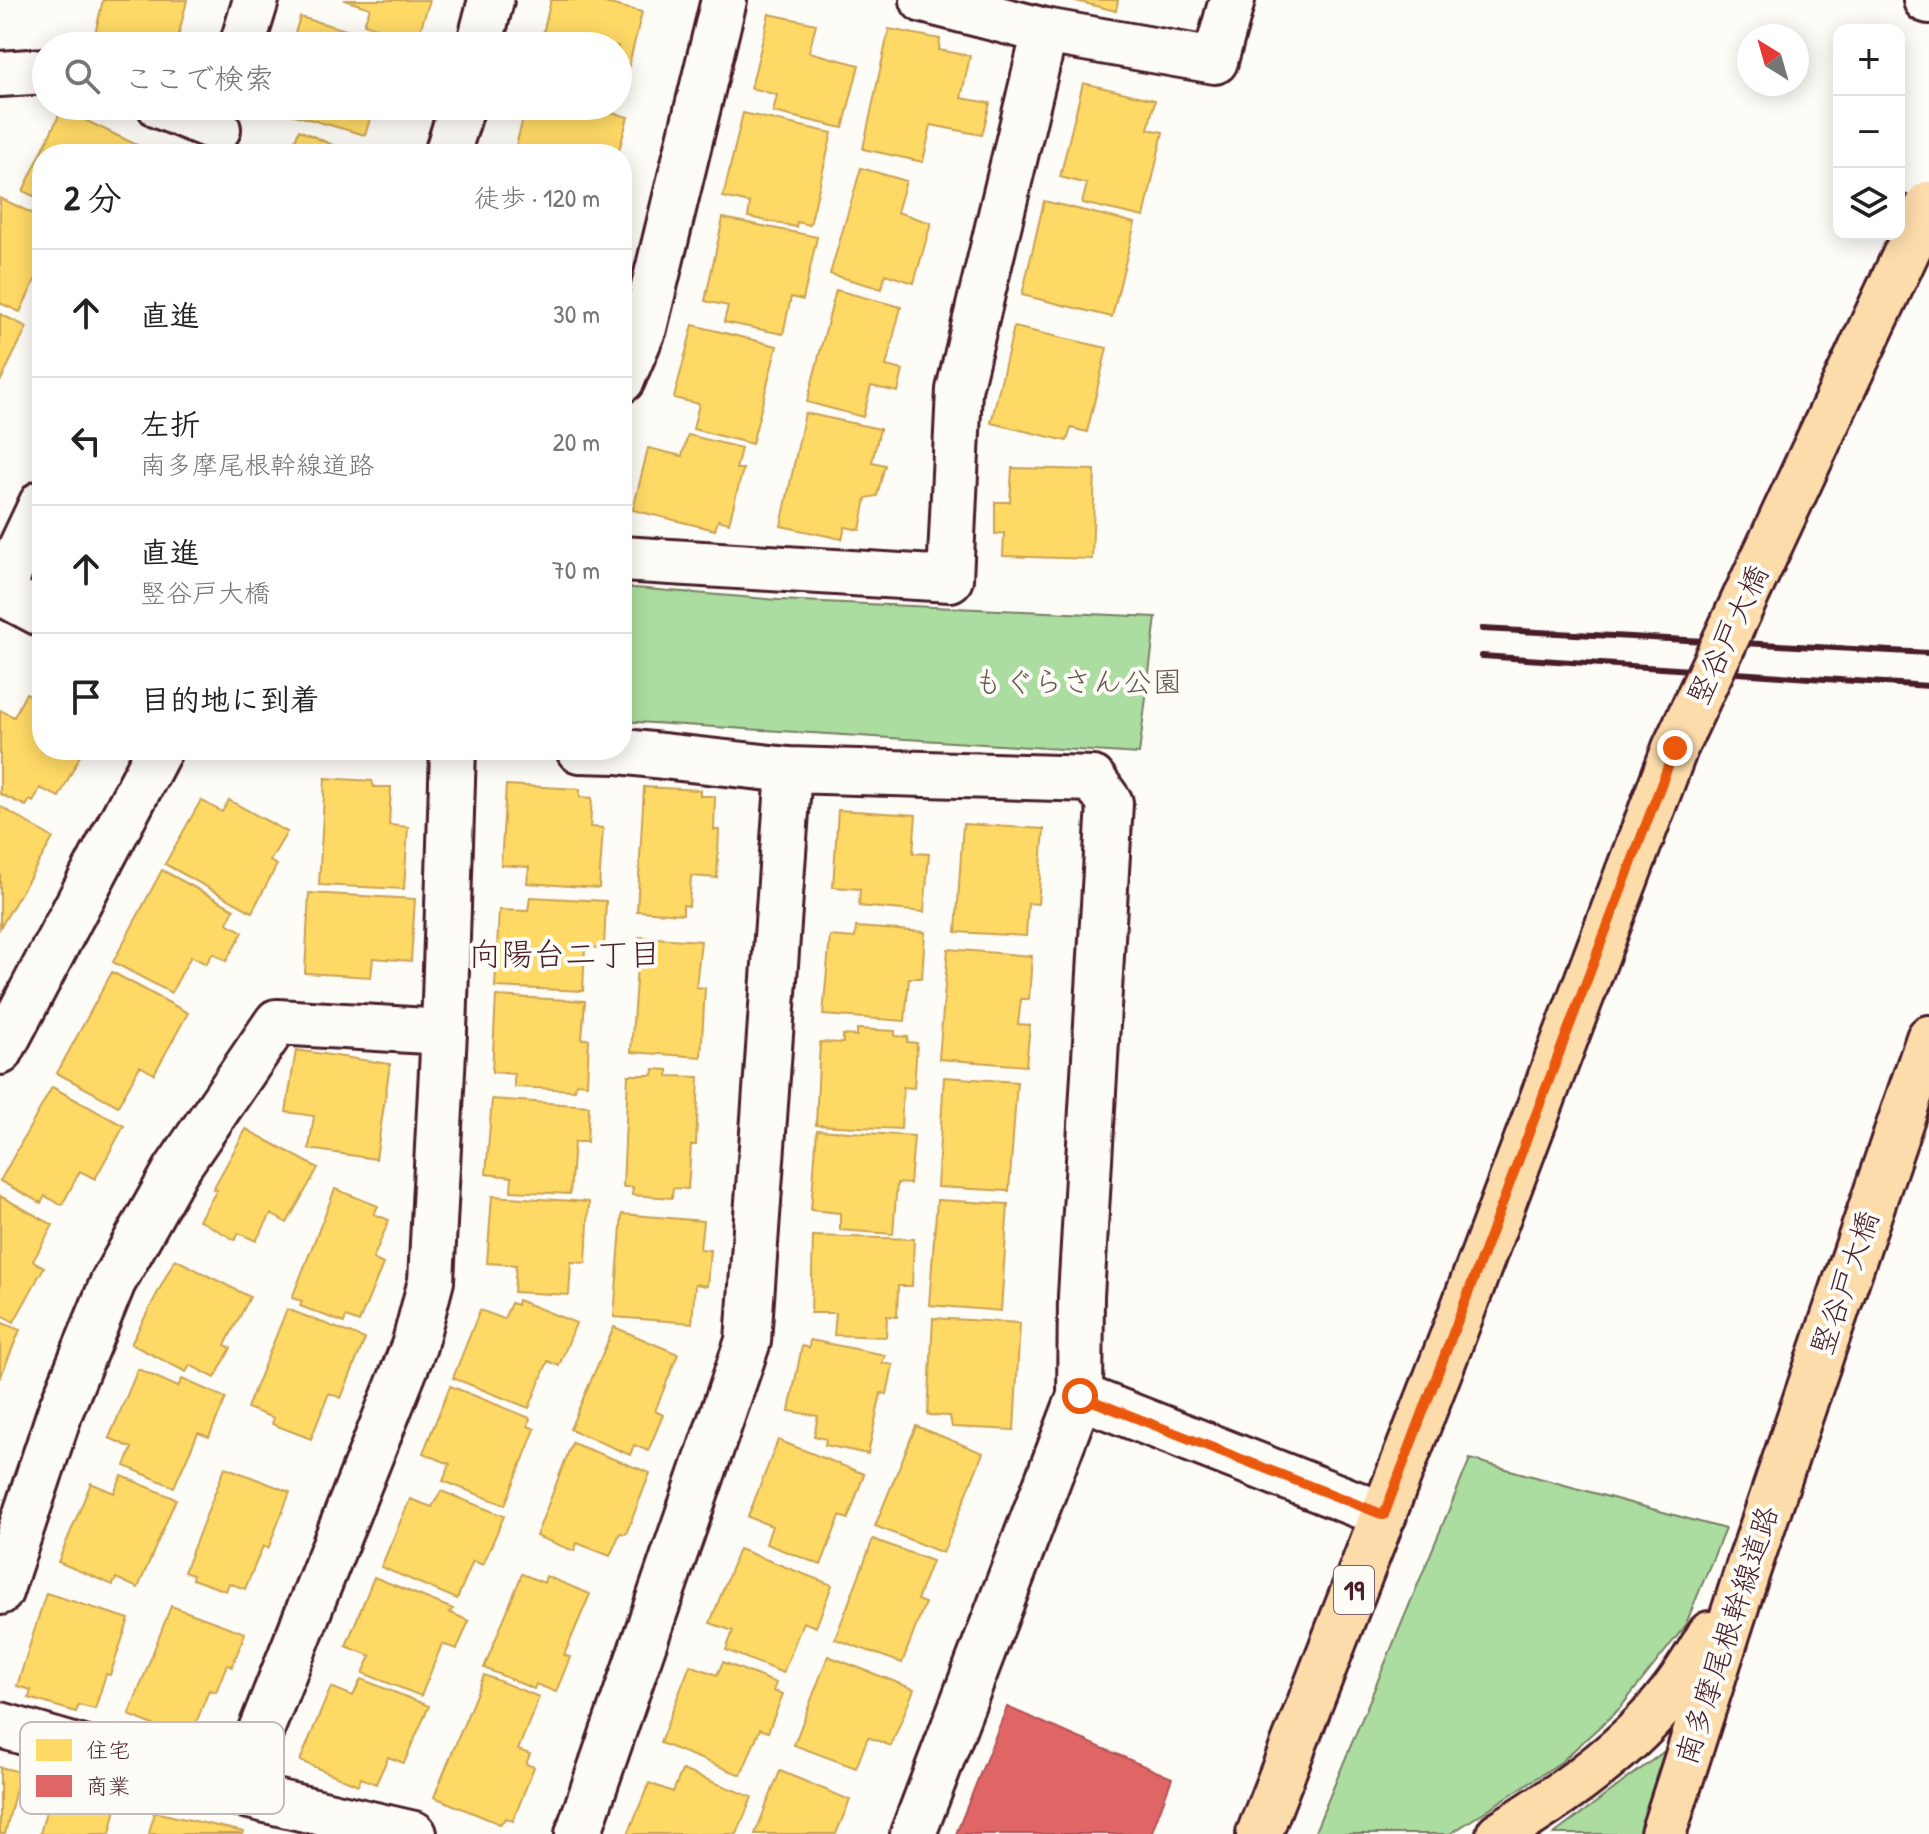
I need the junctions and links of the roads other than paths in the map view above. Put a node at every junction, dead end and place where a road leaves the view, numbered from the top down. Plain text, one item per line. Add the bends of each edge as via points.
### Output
1 (256, 0) edge
2 (491, 0) edge
3 (724, 0) edge
4 (923, 0) edge
5 (1232, 0) edge
6 (1045, 31) junction
7 (246, 32) edge
8 (483, 32) edge
9 (32, 72) edge
10 (0, 74) edge
11 (193, 120) edge
12 (458, 120) edge
13 (216, 130) edge
14 (450, 144) edge
15 (1929, 204) edge
16 (632, 356) edge
17 (32, 524) edge
18 (632, 560) edge
19 (0, 592) edge
20 (32, 609) edge
21 (632, 753) edge
22 (154, 760) edge
23 (453, 760) edge
24 (789, 770) junction
25 (444, 1032) junction
26 (1929, 1038) edge
27 (0, 1052) edge
28 (1080, 1396) junction
29 (1793, 1437) joint
30 (1384, 1515) junction
31 (1748, 1569) junction
32 (0, 1592) edge
33 (264, 1722) edge
34 (0, 1725) edge
35 (20, 1731) edge
36 (284, 1804) edge
37 (414, 1834) edge
38 (578, 1834) edge
39 (913, 1834) edge
40 (1259, 1834) edge
41 (1499, 1834) edge
42 (1663, 1834) edge

1 - 7 street
2 - 8 street
3 - 16 street via 644,328
4 - 6 street
5 - 6 street via 1215,61
6 - 18 street via 959,390 950,579
9 - 10 street
11 - 13 street
12 - 14 street
15 - 30 main road, 竪谷戸大橋 / 19, bridge via 1675,748
17 - 19 street
19 - 20 street
21 - 24 street
22 - 27 street
23 - 25 street
24 - 28 street via 1093,779 1110,803 1081,1296
24 - 38 street via 748,1341
25 - 32 street via 277,1022 176,1170 113,1282 61,1409
25 - 33 street via 431,1281 414,1346
26 - 29 main road, 竪谷戸大橋
28 - 30 street
28 - 39 street
29 - 31 main road, 南多摩尾根幹線道路
30 - 40 main road, 19
31 - 41 main road via 1698,1655 1642,1726 1564,1791
31 - 42 main road, 南多摩尾根幹線道路
34 - 35 street
36 - 37 street

